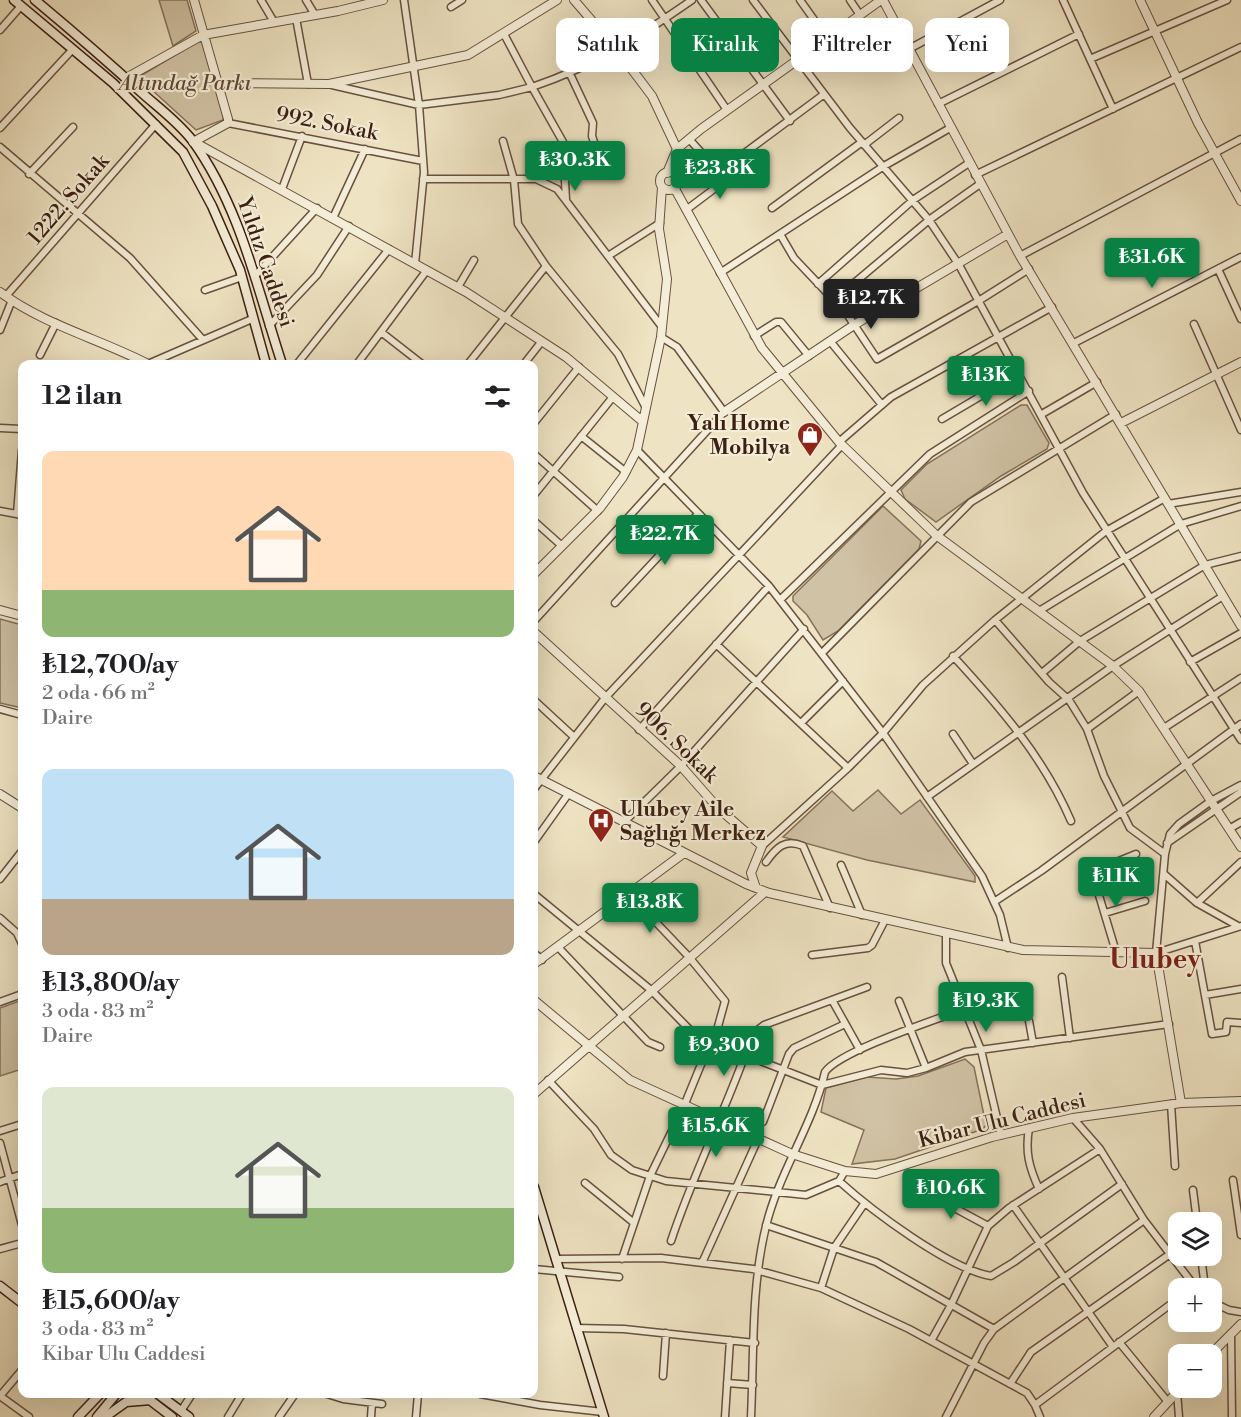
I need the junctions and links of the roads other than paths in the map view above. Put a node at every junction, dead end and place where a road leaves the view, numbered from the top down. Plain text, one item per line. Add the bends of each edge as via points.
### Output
1 (34, 0) edge
2 (194, 0) edge
3 (261, 0) edge
4 (306, 0) edge
5 (381, 0) edge
6 (404, 0) edge
7 (462, 0) edge
8 (557, 0) edge
9 (574, 0) edge
10 (652, 0) edge
11 (692, 0) edge
12 (701, 0) edge
13 (753, 0) edge
14 (800, 0) edge
15 (850, 0) edge
16 (882, 0) edge
17 (1000, 0) edge
18 (1063, 0) edge
19 (1140, 0) edge
20 (1227, 0) edge
21 (18, 3) edge
22 (450, 7) dead end
23 (315, 15) junction
24 (860, 15) junction
25 (296, 18) junction
26 (590, 18) edge
27 (665, 18) junction
28 (813, 18) edge
29 (856, 18) edge
30 (892, 18) edge
31 (274, 22) junction
32 (659, 22) edge
33 (0, 30) edge
34 (1154, 32) junction
35 (504, 34) junction
36 (1078, 34) junction
37 (203, 35) junction
38 (1241, 47) edge
39 (913, 48) edge
40 (72, 50) junction
41 (791, 53) edge
42 (913, 57) edge
43 (1090, 59) junction
44 (791, 64) edge
45 (413, 67) junction
46 (574, 72) edge
47 (634, 72) edge
48 (805, 72) edge
49 (570, 74) junction
50 (126, 78) junction
51 (1177, 79) junction
52 (219, 83) junction
53 (308, 84) junction
54 (329, 84) junction
55 (762, 84) junction
56 (532, 87) junction
57 (823, 95) junction
58 (938, 104) junction
59 (419, 105) junction
60 (1113, 109) junction
61 (727, 110) junction
62 (899, 118) dead end
63 (790, 121) junction
64 (228, 123) junction
65 (156, 124) junction
66 (72, 127) dead end
67 (0, 128) edge
68 (950, 128) junction
69 (302, 136) junction
70 (689, 139) junction
71 (1241, 139) edge
72 (503, 141) dead end
73 (193, 142) junction
74 (863, 143) junction
75 (0, 147) edge
76 (365, 149) junction
77 (677, 149) junction
78 (183, 152) junction
79 (1215, 155) junction
80 (423, 160) junction
81 (969, 164) junction
82 (884, 166) junction
83 (667, 172) junction
84 (719, 172) junction
85 (604, 173) dead end
86 (29, 174) junction
87 (975, 175) junction
88 (423, 179) junction
89 (513, 180) junction
90 (980, 184) junction
91 (662, 187) junction
92 (282, 189) junction
93 (675, 189) junction
94 (566, 200) junction
95 (913, 200) junction
96 (1241, 201) edge
97 (317, 208) junction
98 (772, 208) dead end
99 (686, 210) junction
100 (78, 213) junction
101 (333, 218) junction
102 (929, 220) junction
103 (660, 223) junction
104 (349, 226) junction
105 (780, 234) junction
106 (1008, 234) junction
107 (389, 249) junction
108 (608, 255) junction
109 (1020, 256) junction
110 (1241, 257) edge
111 (474, 260) dead end
112 (416, 264) junction
113 (959, 265) junction
114 (546, 266) junction
115 (1029, 269) junction
116 (1218, 269) junction
117 (427, 270) junction
118 (720, 273) junction
119 (255, 276) junction
120 (242, 277) junction
121 (818, 284) junction
122 (458, 287) junction
123 (205, 290) dead end
124 (6, 296) edge
125 (834, 300) junction
126 (980, 300) junction
127 (1052, 307) junction
128 (504, 317) junction
129 (252, 319) junction
130 (1241, 319) edge
131 (56, 323) junction
132 (1194, 324) dead end
133 (854, 325) junction
134 (269, 326) junction
135 (662, 328) junction
136 (0, 330) edge
137 (381, 332) junction
138 (754, 336) junction
139 (662, 337) junction
140 (1000, 337) junction
141 (203, 340) junction
142 (830, 341) junction
143 (542, 342) junction
144 (1074, 343) junction
145 (40, 355) dead end
146 (809, 356) junction
147 (140, 360) edge
148 (157, 360) edge
149 (265, 360) edge
150 (281, 360) edge
151 (300, 360) edge
152 (360, 360) edge
153 (414, 360) edge
154 (471, 360) edge
155 (527, 360) edge
156 (1241, 362) edge
157 (579, 367) junction
158 (783, 374) junction
159 (1018, 374) junction
160 (1216, 375) junction
161 (1097, 382) junction
162 (1029, 391) junction
163 (612, 398) junction
164 (882, 405) junction
165 (645, 406) junction
166 (724, 412) junction
167 (1042, 414) junction
168 (1116, 414) junction
169 (538, 418) edge
170 (942, 420) dead end
171 (642, 421) junction
172 (1121, 423) junction
173 (0, 428) edge
174 (18, 429) edge
175 (1241, 430) edge
176 (581, 436) junction
177 (841, 443) junction
178 (1058, 449) junction
179 (636, 450) junction
180 (538, 457) edge
181 (554, 470) junction
182 (626, 472) junction
183 (663, 477) junction
184 (538, 490) edge
185 (890, 491) junction
186 (1241, 492) edge
187 (1167, 501) junction
188 (1241, 506) edge
189 (0, 511) edge
190 (598, 511) junction
191 (698, 514) junction
192 (18, 515) edge
193 (1181, 524) junction
194 (538, 525) edge
195 (1106, 531) junction
196 (936, 535) junction
197 (562, 546) junction
198 (737, 554) junction
199 (1241, 556) edge
200 (1123, 559) junction
201 (1205, 565) junction
202 (538, 570) edge
203 (768, 586) junction
204 (1223, 596) junction
205 (1020, 598) junction
206 (780, 600) junction
207 (1149, 600) junction
208 (615, 603) dead end
209 (0, 610) edge
210 (1039, 611) junction
211 (18, 615) edge
212 (538, 617) edge
213 (1238, 617) edge
214 (995, 620) junction
215 (1241, 626) edge
216 (804, 629) junction
217 (1170, 631) junction
218 (1241, 633) edge
219 (538, 636) edge
220 (1080, 641) junction
221 (716, 644) junction
222 (822, 653) junction
223 (953, 656) junction
224 (1190, 662) junction
225 (1113, 666) junction
226 (1042, 673) junction
227 (1241, 678) edge
228 (756, 680) junction
229 (843, 681) junction
230 (1139, 691) junction
231 (1213, 697) junction
232 (605, 698) junction
233 (1069, 700) junction
234 (538, 704) edge
235 (0, 709) edge
236 (18, 715) edge
237 (802, 722) junction
238 (1241, 724) edge
239 (1164, 728) junction
240 (1087, 729) junction
241 (639, 730) junction
242 (1233, 730) junction
243 (883, 733) junction
244 (953, 734) dead end
245 (1020, 734) junction
246 (573, 736) junction
247 (1241, 741) edge
248 (973, 764) junction
249 (1186, 764) junction
250 (681, 766) junction
251 (848, 768) junction
252 (538, 777) edge
253 (1241, 785) edge
254 (1241, 792) edge
255 (569, 793) junction
256 (0, 794) edge
257 (927, 798) junction
258 (1211, 801) junction
259 (18, 805) edge
260 (1216, 809) junction
261 (1121, 813) junction
262 (1071, 821) dead end
263 (624, 822) junction
264 (1241, 822) edge
265 (1229, 829) junction
266 (538, 836) edge
267 (1167, 843) junction
268 (762, 846) junction
269 (1241, 847) edge
270 (684, 853) junction
271 (1165, 854) junction
272 (1136, 855) dead end
273 (18, 856) edge
274 (766, 862) dead end
275 (1241, 862) edge
276 (841, 864) dead end
277 (1164, 873) junction
278 (0, 879) edge
279 (756, 888) junction
280 (765, 892) junction
281 (630, 895) junction
282 (538, 897) edge
283 (1145, 901) dead end
284 (994, 902) junction
285 (1197, 903) junction
286 (830, 909) junction
287 (1105, 913) junction
288 (862, 916) junction
289 (0, 918) edge
290 (885, 920) junction
291 (1240, 926) edge
292 (579, 932) junction
293 (18, 935) edge
294 (946, 935) junction
295 (1196, 941) junction
296 (558, 948) junction
297 (1008, 948) junction
298 (1116, 952) junction
299 (1156, 953) junction
300 (812, 955) dead end
301 (689, 957) junction
302 (538, 962) edge
303 (1062, 976) dead end
304 (867, 987) dead end
305 (1241, 989) edge
306 (651, 990) junction
307 (18, 995) edge
308 (1205, 995) junction
309 (832, 1000) junction
310 (899, 1001) dead end
311 (0, 1002) edge
312 (538, 1003) edge
313 (964, 1009) junction
314 (622, 1014) junction
315 (1029, 1021) dead end
316 (1241, 1023) edge
317 (845, 1024) junction
318 (1169, 1024) junction
319 (911, 1030) junction
320 (1070, 1038) junction
321 (712, 1041) junction
322 (1033, 1043) junction
323 (588, 1044) junction
324 (660, 1047) dead end
325 (860, 1050) junction
326 (981, 1050) junction
327 (745, 1055) junction
328 (926, 1068) junction
329 (783, 1070) junction
330 (548, 1080) junction
331 (822, 1085) junction
332 (538, 1090) edge
333 (1241, 1101) edge
334 (1181, 1103) junction
335 (1172, 1104) junction
336 (684, 1106) junction
337 (1073, 1118) junction
338 (720, 1122) junction
339 (763, 1122) dead end
340 (18, 1125) edge
341 (1029, 1128) junction
342 (0, 1131) edge
343 (1001, 1135) junction
344 (758, 1139) junction
345 (0, 1143) edge
346 (1100, 1149) junction
347 (792, 1154) junction
348 (1175, 1166) dead end
349 (845, 1171) junction
350 (18, 1175) edge
351 (650, 1176) junction
352 (10, 1178) junction
353 (1233, 1180) dead end
354 (839, 1181) junction
355 (0, 1182) edge
356 (585, 1183) dead end
357 (690, 1184) junction
358 (1122, 1185) junction
359 (735, 1189) junction
360 (1039, 1189) junction
361 (1193, 1190) dead end
362 (925, 1192) dead end
363 (776, 1193) junction
364 (538, 1201) edge
365 (864, 1204) junction
366 (1013, 1205) junction
367 (18, 1209) edge
368 (1196, 1212) edge
369 (1144, 1220) junction
370 (634, 1223) junction
371 (766, 1225) junction
372 (988, 1226) junction
373 (1241, 1230) edge
374 (671, 1241) dead end
375 (18, 1244) edge
376 (1040, 1244) junction
377 (834, 1248) junction
378 (0, 1249) edge
379 (1168, 1251) edge
380 (1168, 1255) edge
381 (555, 1259) junction
382 (622, 1259) junction
383 (702, 1263) junction
384 (968, 1268) junction
385 (538, 1269) edge
386 (757, 1270) junction
387 (559, 1272) junction
388 (619, 1277) dead end
389 (1064, 1278) junction
390 (0, 1286) edge
391 (821, 1288) junction
392 (18, 1300) edge
393 (951, 1305) junction
394 (1168, 1306) edge
395 (1222, 1307) edge
396 (1087, 1311) junction
397 (1241, 1312) edge
398 (1241, 1324) edge
399 (576, 1328) junction
400 (994, 1329) junction
401 (1231, 1333) junction
402 (666, 1334) junction
403 (730, 1340) junction
404 (930, 1341) junction
405 (755, 1343) junction
406 (1221, 1344) edge
407 (1116, 1345) junction
408 (974, 1364) junction
409 (18, 1375) edge
410 (663, 1376) dead end
411 (727, 1383) junction
412 (1010, 1384) junction
413 (753, 1385) junction
414 (0, 1396) edge
415 (95, 1398) edge
416 (113, 1398) edge
417 (148, 1398) edge
418 (155, 1398) edge
419 (156, 1398) edge
420 (189, 1398) edge
421 (240, 1398) edge
422 (292, 1398) edge
423 (340, 1398) edge
424 (417, 1398) edge
425 (502, 1398) edge
426 (1172, 1398) edge
427 (1179, 1398) edge
428 (1168, 1402) junction
429 (372, 1403) junction
430 (382, 1404) dead end
431 (1035, 1405) junction
432 (181, 1411) junction
433 (604, 1415) edge
434 (29, 1417) edge
435 (78, 1417) edge
436 (97, 1417) edge
437 (105, 1417) edge
438 (172, 1417) edge
439 (189, 1417) edge
440 (228, 1417) edge
441 (279, 1417) edge
442 (371, 1417) edge
443 (416, 1417) edge
444 (725, 1417) edge
445 (752, 1417) edge
446 (946, 1417) edge
447 (1040, 1417) edge
448 (1154, 1417) edge
449 (1179, 1417) edge
450 (1232, 1417) edge

1 - 50 main road, Yıldız Caddesi
2 - 37 street
3 - 31 street
4 - 23 street
5 - 23 street
6 - 45 street
7 - 22 street
8 - 35 street
9 - 26 street
10 - 27 street
11 - 27 street
12 - 55 street
13 - 41 street
14 - 28 street
15 - 24 street
16 - 24 street
16 - 30 street
17 - 39 street
18 - 36 street
19 - 34 street
20 - 34 street
21 - 33 street
21 - 40 main road, Yıldız Caddesi
23 - 25 street
24 - 29 street
25 - 31 street
25 - 53 street
27 - 32 street
27 - 61 street
31 - 37 street
34 - 43 street
34 - 51 street
35 - 45 street via 468,55
35 - 56 street
36 - 43 street
36 - 58 street
37 - 50 street
37 - 52 street
38 - 51 street
40 - 65 main road, Yıldız Caddesi
40 - 67 street
42 - 58 street
43 - 60 street
44 - 55 street
45 - 54 street
45 - 59 street
46 - 49 street
47 - 77 street via 652,96
48 - 57 street
49 - 56 street
49 - 85 street via 593,123 592,136
50 - 73 main road, Yıldız Caddesi
51 - 60 street
51 - 79 street
52 - 53 street
52 - 64 street
53 - 54 street
54 - 59 street
55 - 61 street
55 - 63 street
56 - 59 street
56 - 94 street via 562,142
57 - 63 street
57 - 74 street
58 - 68 street
59 - 80 street
60 - 87 street
61 - 70 street
62 - 74 street
63 - 84 street
64 - 69 street, 992. Sokak
64 - 73 street
65 - 78 main road, Yıldız Caddesi
65 - 100 street, 1222. Sokak
66 - 86 street
68 - 81 street
68 - 82 street
69 - 76 street, 992. Sokak
69 - 92 street
70 - 77 street
70 - 84 street
71 - 79 street
72 - 89 street
73 - 78 street
73 - 92 street
73 - 119 main road, Yıldız Caddesi via 230,206
74 - 82 street
74 - 98 street
75 - 86 street
76 - 80 street, 992. Sokak
76 - 101 street
77 - 83 street
78 - 120 main road, Yıldız Caddesi via 212,206
79 - 96 street
79 - 109 street
80 - 88 street
81 - 87 street
81 - 95 street
82 - 95 street
82 - 105 street
83 - 91 street via 660,178
83 - 93 street via 677,178
84 - 99 street via 719,183 714,189
86 - 100 street
87 - 90 street
88 - 89 street
88 - 112 street
89 - 94 street via 536,179 557,189
89 - 114 street via 518,225
90 - 102 street
90 - 106 street
91 - 93 street
91 - 103 street
92 - 97 street
93 - 99 street
94 - 108 street
95 - 102 street
95 - 121 street
97 - 101 street
97 - 119 street
99 - 118 street
100 - 124 street, 1222. Sokak
100 - 141 street via 130,258
101 - 104 street
102 - 113 street
102 - 125 street
103 - 108 street
103 - 135 street via 668,279
104 - 107 street
104 - 134 street via 317,275
105 - 118 street
105 - 121 street via 794,258
106 - 109 street
106 - 113 street
107 - 112 street
107 - 151 street
108 - 135 street
109 - 115 street
110 - 116 street
111 - 122 street
112 - 117 street
113 - 126 street
113 - 133 street
114 - 128 street
114 - 165 street via 618,354
115 - 126 street
115 - 127 street
116 - 130 street
116 - 144 street
117 - 122 street
117 - 137 street
118 - 138 street
119 - 134 main road, Yıldız Caddesi
120 - 123 street
120 - 129 main road, Yıldız Caddesi
121 - 125 street
122 - 128 street
124 - 131 street
124 - 136 street, 1222. Sokak
125 - 133 street
126 - 133 street via 877,358
126 - 140 street
127 - 140 street
127 - 144 street
128 - 143 street
128 - 154 street
129 - 141 street
129 - 149 main road, Yıldız Caddesi
131 - 145 street
131 - 147 street
132 - 160 street
133 - 142 street
134 - 150 main road, Yıldız Caddesi
135 - 139 street
137 - 152 street
137 - 153 street
138 - 146 street via 776,322 783,323
138 - 158 street
139 - 165 street
139 - 166 street via 677,347
140 - 159 street
140 - 164 street
141 - 148 street
142 - 146 street
142 - 164 street
143 - 155 street
143 - 157 street
144 - 161 street
146 - 158 street
156 - 160 street
157 - 163 street
157 - 169 street
158 - 166 street
158 - 177 street
159 - 162 street
159 - 170 street
160 - 172 street
160 - 175 street
161 - 167 street
161 - 168 street
162 - 167 street
162 - 185 street via 930,454
163 - 171 street
163 - 176 street
164 - 177 street
165 - 171 street
166 - 183 street
167 - 178 street
168 - 172 street
168 - 178 street
171 - 179 street
172 - 187 street
173 - 174 street
176 - 181 street
176 - 182 street
177 - 185 street
177 - 198 street
178 - 195 street
178 - 196 street via 971,502
179 - 182 street
179 - 183 street
180 - 181 street
181 - 184 street
181 - 190 street
182 - 190 street
183 - 191 street
183 - 212 street
185 - 196 street
185 - 206 street
186 - 187 street
187 - 193 street
187 - 195 street
188 - 193 street
189 - 192 street
190 - 197 street
191 - 198 street
191 - 208 street
193 - 200 street
193 - 201 street
194 - 197 street
195 - 200 street
195 - 205 street
196 - 205 street
196 - 222 street
197 - 202 street
198 - 203 street
198 - 232 street
199 - 201 street
200 - 207 street
200 - 210 street
201 - 204 street
201 - 207 street
203 - 206 street
203 - 221 street
204 - 213 street
204 - 217 street
205 - 210 street
205 - 214 street
206 - 216 street
207 - 217 street
207 - 220 street
209 - 211 street
210 - 220 street
213 - 215 street
214 - 223 street
214 - 226 street
216 - 222 street
216 - 228 street
217 - 224 street
217 - 225 street
218 - 224 street
219 - 232 street, 906. Sokak
220 - 225 street
220 - 226 street
221 - 228 street
221 - 241 street
222 - 229 street
223 - 243 street
223 - 245 street
224 - 231 street
225 - 230 street
225 - 233 street
226 - 233 street
227 - 231 street
228 - 237 street
228 - 250 street
229 - 237 street
229 - 243 street
230 - 239 street
230 - 240 street
231 - 239 street
231 - 242 street
232 - 241 street, 906. Sokak
232 - 246 street
233 - 240 street
233 - 245 street
234 - 246 street
235 - 236 street
237 - 251 street
238 - 242 street
239 - 249 street
240 - 261 street
241 - 250 street, 906. Sokak
242 - 247 street
242 - 249 street
243 - 251 street
243 - 257 street
244 - 248 street
245 - 248 street
245 - 262 street via 1057,788
246 - 252 street
248 - 257 street
249 - 258 street
249 - 261 street
250 - 263 street
250 - 268 street, 906. Sokak via 718,808
251 - 268 street
252 - 255 street
253 - 258 street
254 - 260 street
255 - 263 street
255 - 266 street
256 - 259 street
257 - 284 street via 982,876
258 - 260 street
258 - 267 street via 1174,829
260 - 265 street
260 - 267 street
261 - 271 street via 1130,828
261 - 284 street
263 - 270 street
264 - 265 street
265 - 269 street
267 - 271 street
268 - 279 street via 751,873
270 - 279 street
270 - 281 street
271 - 277 street
272 - 287 street via 1092,872
273 - 278 street
274 - 286 street via 783,844 795,842 803,846
275 - 285 street
276 - 288 street
277 - 285 street
277 - 299 street
279 - 280 street
280 - 286 street
280 - 301 street
281 - 292 street
281 - 301 street
282 - 292 street
283 - 287 street
284 - 297 street
285 - 291 street
286 - 288 street
287 - 298 street
288 - 290 street
289 - 293 street
290 - 294 street
290 - 300 street via 868,948
291 - 295 street
292 - 296 street
292 - 306 street
294 - 297 street
294 - 313 street via 946,963
295 - 299 street
295 - 308 street
296 - 302 street
296 - 314 street
297 - 298 street
298 - 299 street
299 - 318 street
301 - 306 street
301 - 321 street via 725,1001
303 - 320 street
304 - 309 street
305 - 308 street
306 - 314 street
306 - 321 street via 690,1030
307 - 311 street
308 - 316 street via 1212,1034 1226,1032 1227,1022
309 - 317 street
309 - 327 street via 764,1025 755,1032
310 - 319 street
312 - 323 street, Kibar Ulu Caddesi
313 - 319 street
313 - 326 street
314 - 323 street
314 - 324 street via 648,1042
315 - 322 street
317 - 325 street
317 - 329 street via 794,1048
318 - 320 street
318 - 334 street
319 - 325 street
319 - 328 street
320 - 322 street
321 - 327 street
321 - 336 street
322 - 326 street
323 - 330 street
323 - 336 street, Kibar Ulu Caddesi via 630,1080
325 - 331 street via 830,1066
326 - 328 street via 965,1052
326 - 343 street
327 - 329 street
327 - 338 street
328 - 331 street via 907,1072 881,1070
329 - 331 street
329 - 339 street
330 - 332 street
330 - 351 street via 594,1129 611,1155 632,1170
331 - 347 street
333 - 334 street, Kibar Ulu Caddesi
334 - 335 street, Kibar Ulu Caddesi
335 - 337 street, Kibar Ulu Caddesi
335 - 348 street
336 - 338 street, Kibar Ulu Caddesi
336 - 351 street
337 - 341 street, Kibar Ulu Caddesi
337 - 346 street
338 - 344 street, Kibar Ulu Caddesi
338 - 357 street
340 - 342 street
341 - 343 street, Kibar Ulu Caddesi
341 - 360 street via 1028,1166
343 - 349 street, Kibar Ulu Caddesi via 876,1174
344 - 347 street, Kibar Ulu Caddesi
344 - 359 street
345 - 352 street
346 - 358 street
346 - 360 street
347 - 349 street, Kibar Ulu Caddesi
347 - 363 street
349 - 354 street
350 - 352 street
351 - 357 street
351 - 370 street
352 - 355 street
352 - 367 street
353 - 373 street
354 - 363 street via 806,1195
354 - 365 street
356 - 370 street
357 - 359 street
357 - 374 street
358 - 369 street
358 - 376 street
359 - 363 street
359 - 383 street
360 - 366 street
361 - 368 street
362 - 372 street
363 - 371 street
364 - 381 main road
365 - 377 street
365 - 384 street
366 - 372 street
366 - 376 street
369 - 379 street
369 - 389 street
370 - 382 street
371 - 377 street
371 - 386 street
372 - 384 street
375 - 378 street
376 - 384 street via 991,1276
376 - 389 street
377 - 391 street
377 - 393 street via 876,1262
380 - 396 street
381 - 382 street
381 - 387 main road
382 - 383 street
383 - 386 street
384 - 393 street
385 - 387 street
386 - 391 street
386 - 405 street
387 - 388 street
387 - 399 main road
389 - 396 street
389 - 400 street
390 - 392 main road
391 - 404 street
393 - 400 street
393 - 404 street
394 - 407 street
395 - 397 street
396 - 407 street
396 - 412 street via 1031,1352
398 - 401 street
399 - 402 street
399 - 433 main road
400 - 408 street
401 - 406 street
401 - 450 street
402 - 403 street
402 - 410 street
403 - 405 street
403 - 411 street
404 - 408 street
405 - 413 street
407 - 428 street
407 - 431 street
408 - 412 street
408 - 446 street
409 - 414 street
411 - 413 street
411 - 444 street
412 - 431 street via 1027,1393
413 - 445 street
414 - 434 street
415 - 435 main road
416 - 436 main road
417 - 437 main road via 126,1402
418 - 438 main road
419 - 432 main road
420 - 432 street
421 - 440 street
422 - 441 street
423 - 429 street
424 - 443 street
425 - 433 street
426 - 428 street
427 - 449 street
428 - 448 street
429 - 430 street
429 - 442 street
431 - 447 street
432 - 439 main road

